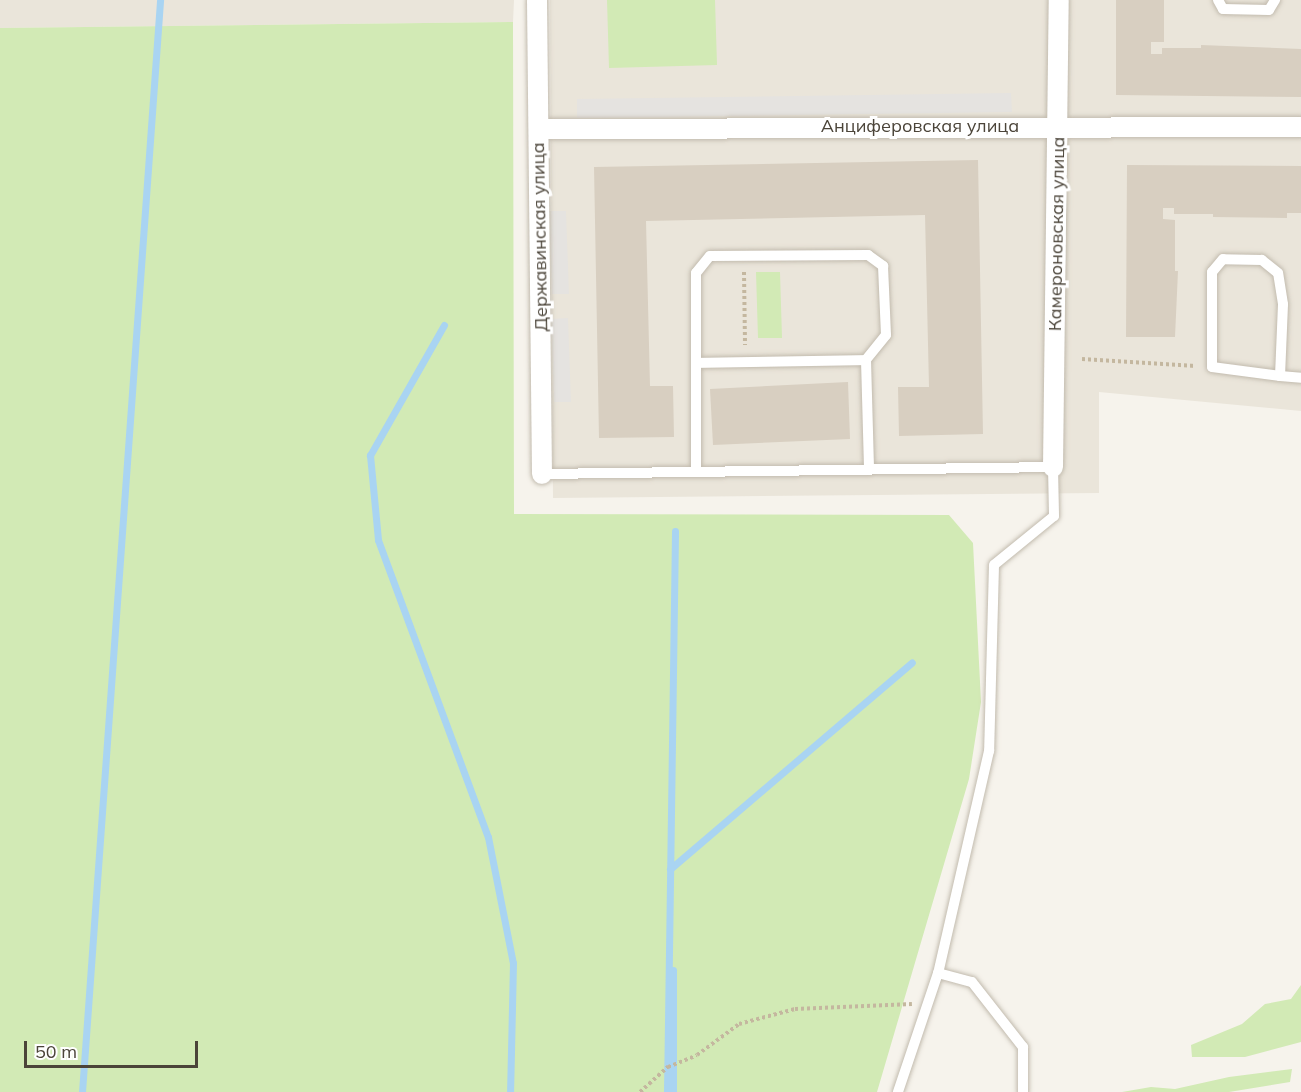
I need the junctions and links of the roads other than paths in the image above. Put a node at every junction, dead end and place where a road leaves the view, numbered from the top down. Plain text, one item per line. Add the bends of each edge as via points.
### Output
1 (537, 0) edge
2 (1059, 0) edge
3 (1218, 0) edge
4 (1275, 0) edge
5 (1058, 125) junction
6 (1301, 127) edge
7 (538, 129) junction
8 (866, 360) junction
9 (697, 363) junction
10 (1280, 376) junction
11 (1301, 378) edge
12 (1053, 468) junction
13 (869, 469) junction
14 (696, 472) junction
15 (542, 474) joint
16 (938, 973) junction
17 (898, 1092) edge
18 (1023, 1092) edge

1 - 7 street, Державинская улица
2 - 5 street, Камероновская улица
3 - 4 lane via 1223,9 1269,10
5 - 6 street, Анциферовская улица
5 - 7 street, Анциферовская улица
5 - 12 street, Камероновская улица
7 - 15 street, Державинская улица
8 - 9 lane
8 - 9 lane via 886,335 883,266 868,255 710,256 696,273
8 - 13 lane
9 - 14 lane
10 - 10 lane via 1212,368 1212,272 1223,259 1262,260 1278,273 1283,304
10 - 11 lane
12 - 13 lane
12 - 16 lane via 1054,516 994,565 989,751
13 - 14 lane
14 - 15 lane
16 - 17 lane
16 - 18 lane via 972,982 1023,1047

